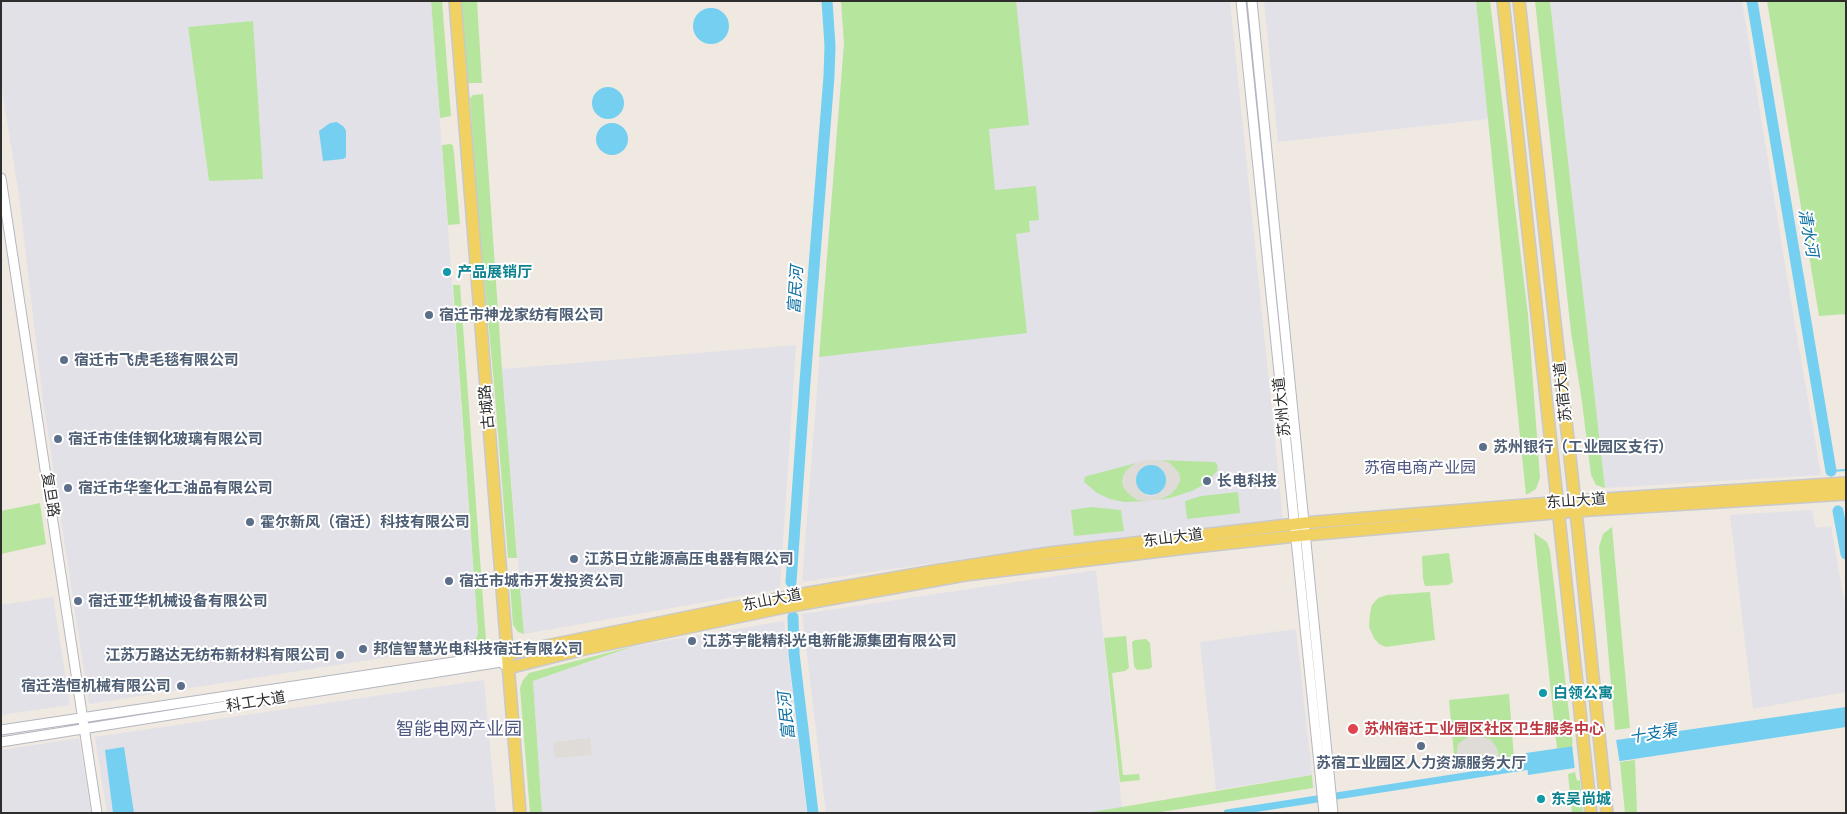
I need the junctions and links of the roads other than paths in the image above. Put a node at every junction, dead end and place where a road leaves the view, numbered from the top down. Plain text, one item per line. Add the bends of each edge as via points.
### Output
1 (448, 1) edge
2 (455, 1) edge
3 (1241, 1) edge
4 (1252, 1) edge
5 (1503, 1) edge
6 (1519, 1) edge
7 (1, 178) edge
8 (1846, 483) edge
9 (1846, 494) edge
10 (1576, 506) junction
11 (1558, 508) junction
12 (1300, 530) junction
13 (504, 660) junction
14 (83, 718) junction
15 (85, 729) junction
16 (1, 730) edge
17 (1, 742) edge
18 (1324, 771) junction
19 (97, 813) edge
20 (513, 813) edge
21 (520, 813) edge
22 (1324, 813) edge
23 (1333, 813) edge
24 (1591, 813) edge
25 (1608, 813) edge

1 - 13 main road, 古城路
2 - 13 main road, 古城路
3 - 12 street, 苏州大道
4 - 12 street, 苏州大道
5 - 11 main road, 苏宿大道
6 - 10 main road, 苏宿大道
7 - 14 street, 复旦路
8 - 10 main road, 东山大道
9 - 10 main road, 东山大道
10 - 11 main road, 东山大道
10 - 25 main road, 苏宿大道
11 - 12 main road, 东山大道
11 - 24 main road, 苏宿大道
12 - 13 main road, 东山大道 via 965,575 785,607 590,648
12 - 18 street, 苏州大道
13 - 14 street, 科工大道
13 - 15 street, 科工大道
13 - 20 main road, 古城路
13 - 21 main road, 古城路
14 - 15 street, 复旦路
14 - 16 street, 科工大道
15 - 17 street, 科工大道
15 - 19 street, 复旦路
18 - 22 street, 苏州大道
18 - 23 street, 苏州大道

